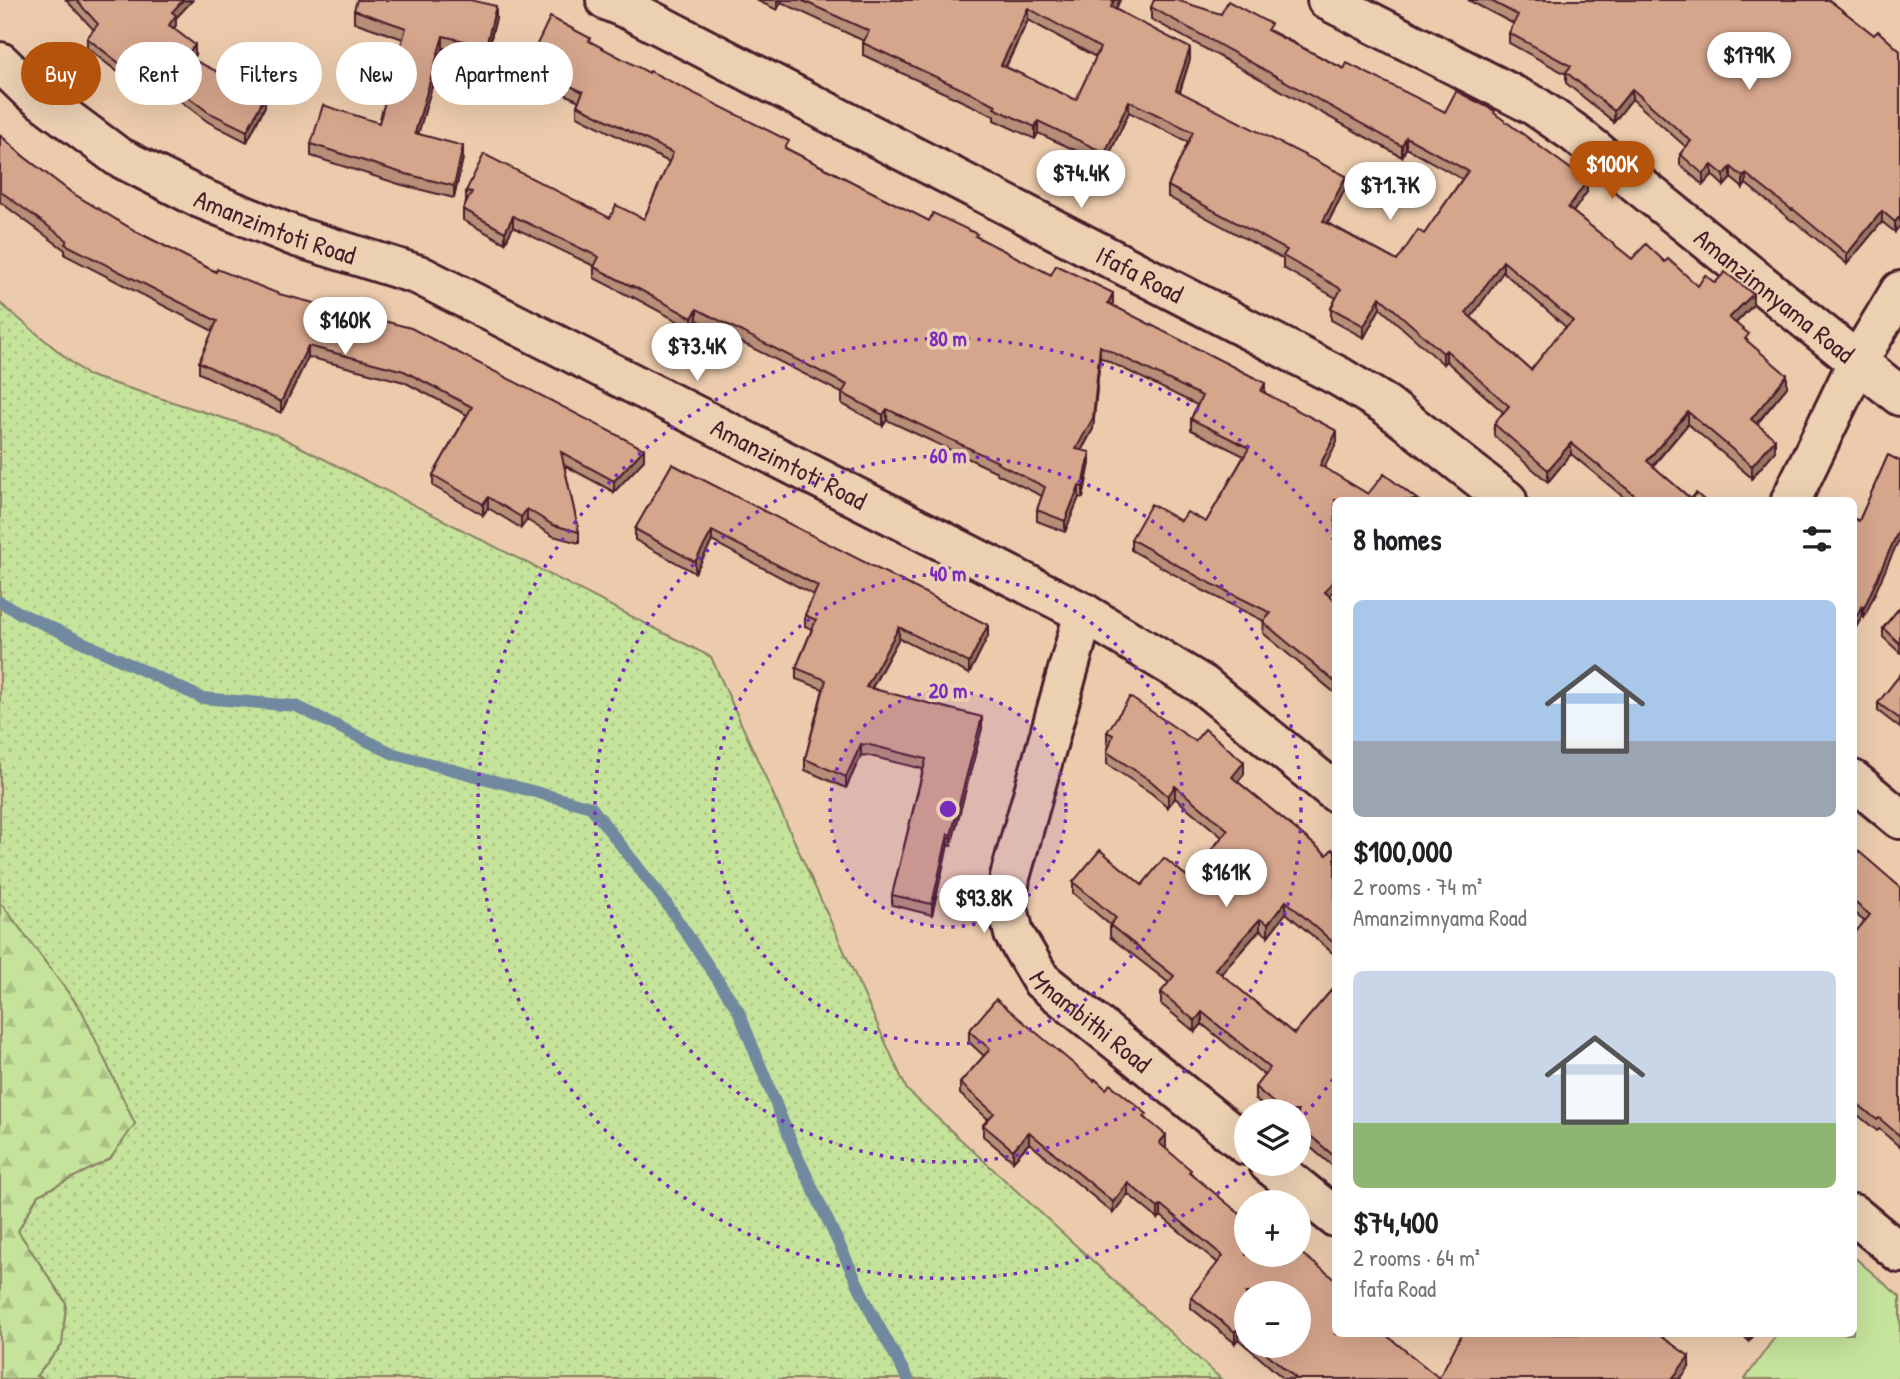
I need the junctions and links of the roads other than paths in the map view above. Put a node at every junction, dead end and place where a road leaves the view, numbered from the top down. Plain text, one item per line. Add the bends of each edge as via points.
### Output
1 (606, 0) edge
2 (1327, 0) edge
3 (0, 62) edge
4 (1900, 291) edge
5 (1858, 361) junction
6 (1900, 396) edge
7 (1503, 497) edge
8 (1792, 497) edge
9 (1084, 613) junction
10 (1857, 783) edge
11 (1332, 790) edge
12 (1900, 819) edge
13 (1234, 1135) edge
14 (1284, 1176) edge
15 (1332, 1215) edge
16 (1857, 1217) edge
17 (1900, 1253) edge

1 - 7 street, Ifafa Road via 1340,377 1387,405
2 - 5 street, Amanzimnyama Road via 1535,106 1584,140
3 - 9 street, Amanzimtoti Road via 30,91 117,156 200,198 297,237 419,275
4 - 5 street
5 - 6 street, Amanzimnyama Road
5 - 8 street
9 - 11 street, Amanzimtoti Road via 1203,685
9 - 13 street, Mnambithi Road via 1010,877 1007,903 1014,934 1041,980
10 - 12 street
14 - 15 street
16 - 17 street

